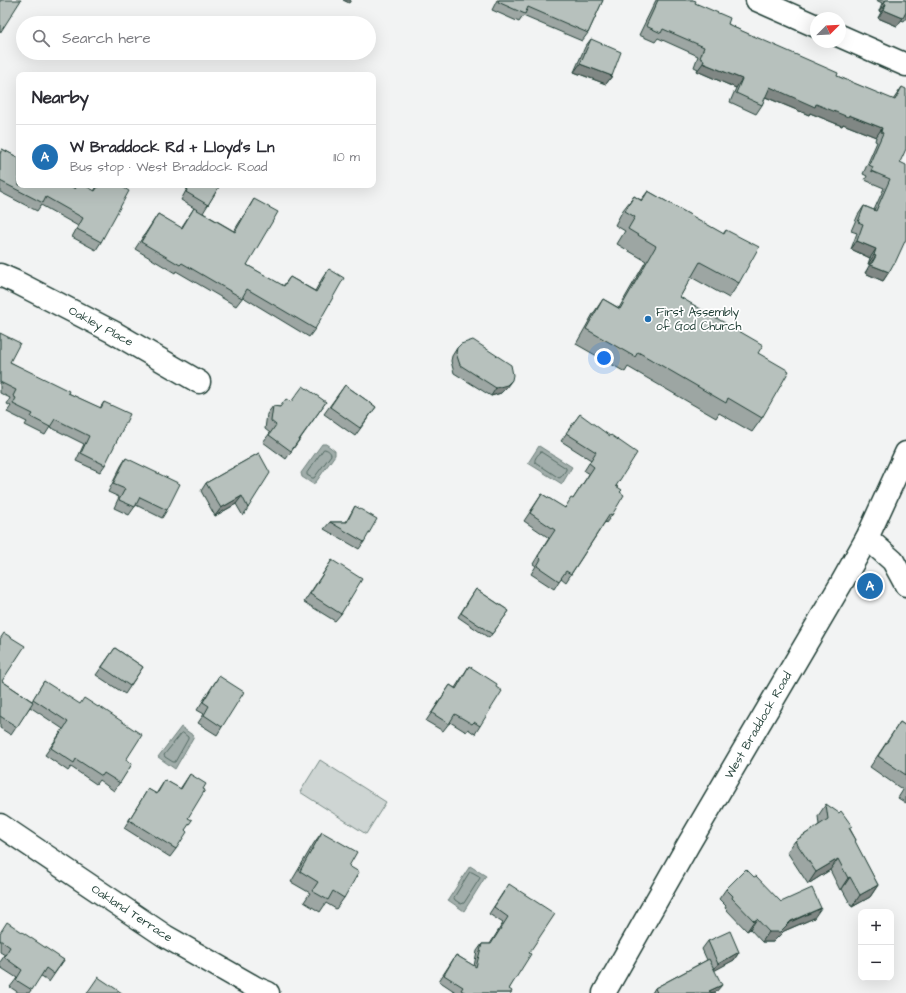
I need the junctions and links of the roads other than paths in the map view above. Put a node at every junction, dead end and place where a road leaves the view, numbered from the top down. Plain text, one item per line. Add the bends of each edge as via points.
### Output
1 (757, 0) edge
2 (810, 23) edge
3 (846, 39) edge
4 (906, 65) edge
5 (0, 275) edge
6 (199, 382) dead end
7 (906, 452) edge
8 (867, 538) junction
9 (906, 585) edge
10 (0, 825) edge
11 (268, 993) edge
12 (604, 993) edge

1 - 2 street
3 - 4 street
5 - 6 street, Oakley Place via 113,332
7 - 8 street, West Braddock Road
8 - 9 street via 893,561
8 - 12 street, West Braddock Road
10 - 11 street, Oakland Terrace via 165,936

